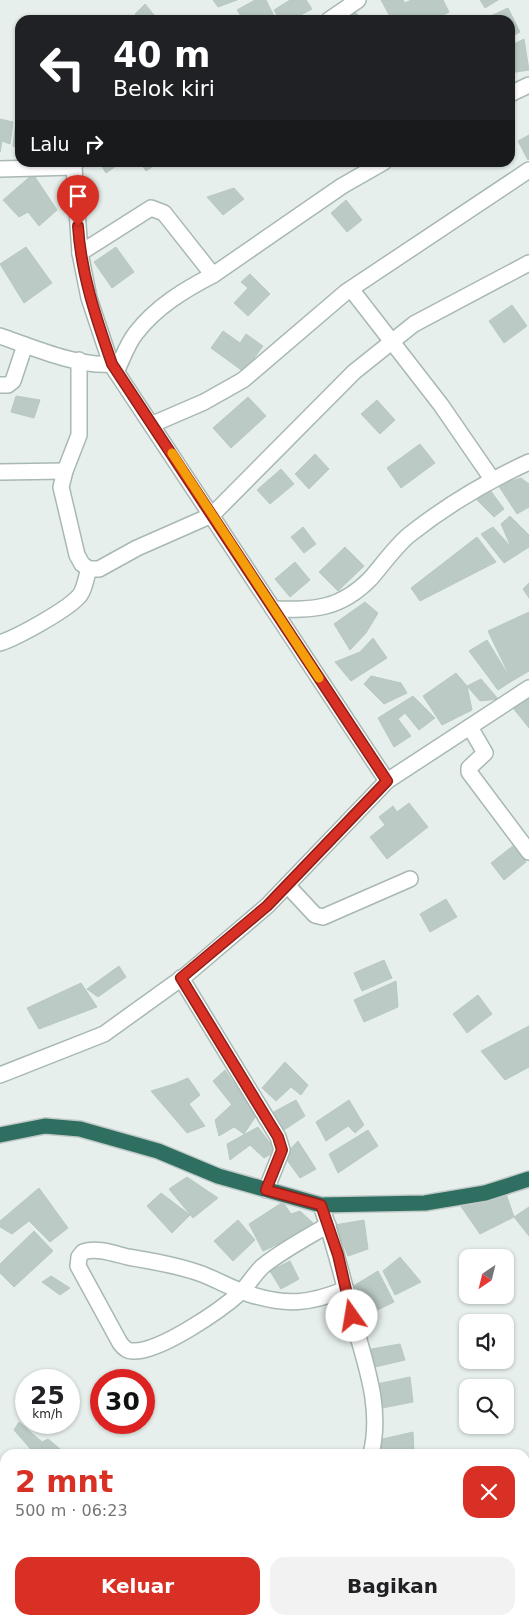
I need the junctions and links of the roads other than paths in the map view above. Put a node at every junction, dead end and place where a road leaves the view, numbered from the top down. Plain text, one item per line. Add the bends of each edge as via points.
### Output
1 (358, 0) edge
2 (336, 15) edge
3 (529, 85) edge
4 (515, 92) edge
5 (38, 167) edge
6 (75, 167) edge
7 (375, 167) edge
8 (0, 169) edge
9 (529, 170) edge
10 (80, 254) junction
11 (529, 263) edge
12 (213, 275) junction
13 (351, 289) junction
14 (0, 336) edge
15 (391, 342) junction
16 (25, 345) junction
17 (81, 361) junction
18 (109, 367) junction
19 (0, 384) edge
20 (153, 424) junction
21 (529, 462) edge
22 (65, 471) junction
23 (0, 472) edge
24 (492, 479) junction
25 (212, 514) junction
26 (89, 569) junction
27 (273, 609) junction
28 (0, 643) edge
29 (529, 688) edge
30 (470, 728) junction
31 (387, 781) junction
32 (529, 852) edge
33 (410, 879) dead end
34 (287, 885) junction
35 (181, 978) junction
36 (0, 1075) edge
37 (0, 1135) edge
38 (529, 1179) edge
39 (266, 1190) junction
40 (321, 1205) junction
41 (328, 1225) junction
42 (346, 1289) junction
43 (241, 1291) junction
44 (372, 1449) edge

1 - 2 street
3 - 4 street
5 - 8 street
6 - 10 street
7 - 12 street via 342,186
9 - 13 street
10 - 12 street via 151,208 158,209
10 - 18 street
11 - 15 street via 414,324
12 - 18 street via 184,290 153,315
13 - 15 street
13 - 20 street via 243,380 204,402
14 - 16 street
15 - 24 street via 441,405
15 - 25 street via 354,372
16 - 17 street
16 - 19 street via 13,381 8,385
17 - 18 street
17 - 22 street via 79,436
18 - 20 street
20 - 25 street
21 - 24 street
22 - 23 street
22 - 26 street via 62,487 76,555
24 - 27 street via 451,503 407,537 369,580 339,601 324,608
25 - 26 street via 99,569
25 - 27 street
26 - 28 street via 82,591 76,598 38,625
27 - 31 street
29 - 30 street
30 - 31 street
30 - 32 street via 485,753 469,768 469,772
31 - 34 street
33 - 34 street via 323,918 315,915
34 - 35 street via 267,906
35 - 36 street via 104,1034
35 - 39 street via 278,1137 282,1150
37 - 39 highway via 45,1126 80,1129 158,1151 218,1176
38 - 40 highway via 484,1194 425,1203
39 - 40 highway
40 - 41 street
41 - 42 street
41 - 43 street via 290,1246 262,1267
42 - 43 street via 304,1302 289,1302
42 - 44 street via 371,1383 376,1417
43 - 43 street via 191,1328 154,1346 131,1351 120,1343 80,1272 79,1257 88,1250 168,1264

